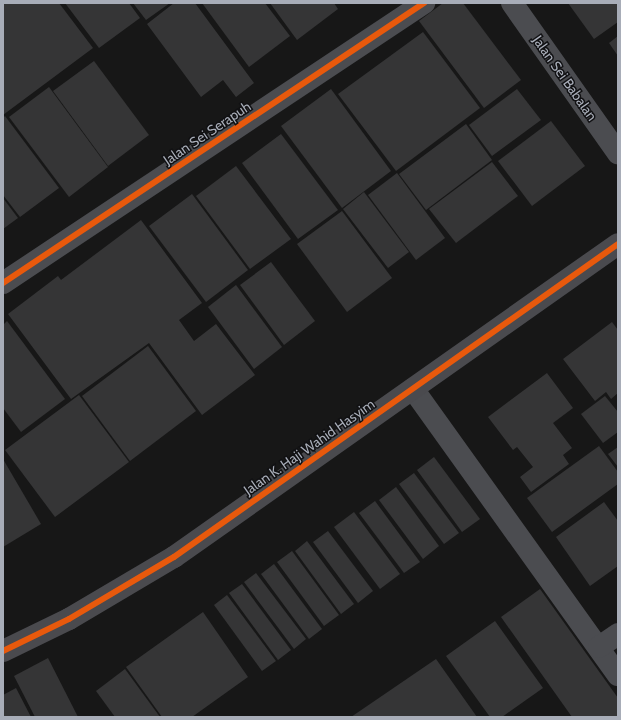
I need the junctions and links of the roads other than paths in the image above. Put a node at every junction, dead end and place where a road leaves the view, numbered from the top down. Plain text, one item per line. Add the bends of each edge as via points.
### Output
1 (424, 3) edge
2 (512, 3) edge
3 (618, 153) edge
4 (618, 244) edge
5 (3, 283) edge
6 (413, 388) junction
7 (618, 634) edge
8 (599, 647) junction
9 (3, 651) edge
10 (618, 675) edge

1 - 5 street, Jalan Sei Serapuh
2 - 3 street, Jalan Sei Babalan
4 - 6 street, Jalan K. Haji Wahid Hasyim
6 - 8 street
6 - 9 street, Jalan K. Haji Wahid Hasyim via 174,557 69,619
7 - 8 street
8 - 10 street

